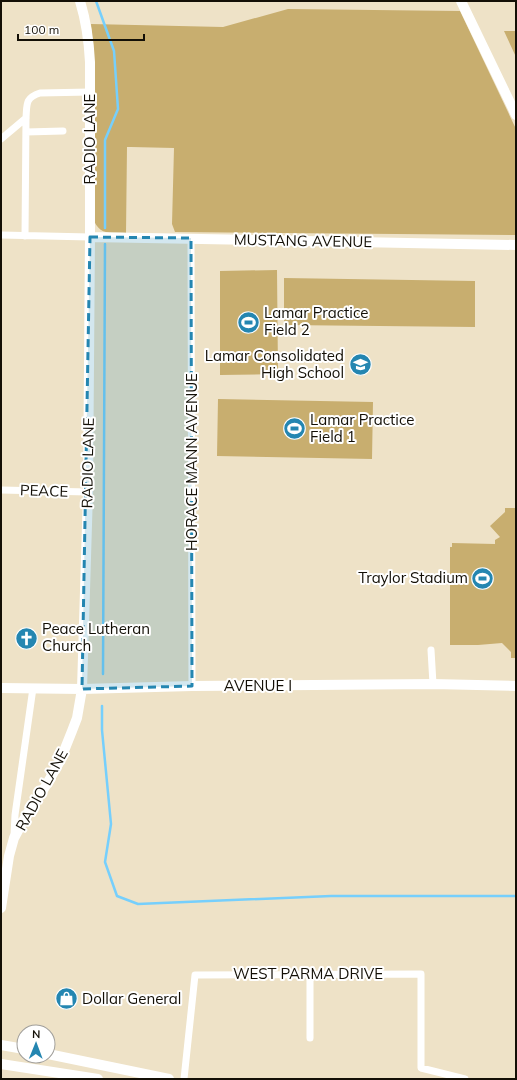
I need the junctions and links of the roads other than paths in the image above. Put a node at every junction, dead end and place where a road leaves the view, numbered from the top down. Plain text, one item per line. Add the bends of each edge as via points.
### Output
1 (80, 1) edge
2 (461, 1) edge
3 (90, 92) junction
4 (516, 115) edge
5 (26, 118) junction
6 (26, 132) junction
7 (63, 132) dead end
8 (1, 139) edge
9 (1, 235) edge
10 (25, 236) junction
11 (90, 236) junction
12 (191, 238) junction
13 (516, 245) edge
14 (1, 490) edge
15 (88, 492) junction
16 (431, 650) dead end
17 (432, 684) junction
18 (192, 686) junction
19 (516, 686) edge
20 (1, 688) edge
21 (33, 688) junction
22 (82, 689) junction
23 (14, 838) junction
24 (1, 908) edge
25 (310, 974) junction
26 (310, 1038) dead end
27 (1, 1045) edge
28 (16, 1048) edge
29 (56, 1056) edge
30 (1, 1064) edge
31 (98, 1079) edge
32 (169, 1079) edge
33 (184, 1079) edge
34 (465, 1079) edge

1 - 3 street, RADIO LANE via 88,34
2 - 4 street
3 - 5 street via 32,95 28,100
3 - 11 street, RADIO LANE
5 - 6 street
5 - 8 street
6 - 7 street
6 - 10 street
9 - 10 street
10 - 11 street
11 - 12 street, MUSTANG AVENUE
11 - 15 street, RADIO LANE
12 - 13 street, MUSTANG AVENUE
12 - 18 street, HORACE MANN AVENUE
14 - 15 street, PEACE
15 - 22 street, RADIO LANE
16 - 17 street
17 - 18 street, AVENUE I
17 - 19 street, AVENUE I
18 - 22 street, AVENUE I
20 - 21 street, AVENUE I
21 - 22 street, AVENUE I
21 - 23 street
22 - 23 street, RADIO LANE via 75,724 60,762
23 - 24 street, RADIO LANE
25 - 26 street
25 - 33 street, WEST PARMA DRIVE via 195,975
25 - 34 street, WEST PARMA DRIVE via 421,974 421,1068
27 - 28 street
29 - 32 street
30 - 31 street

